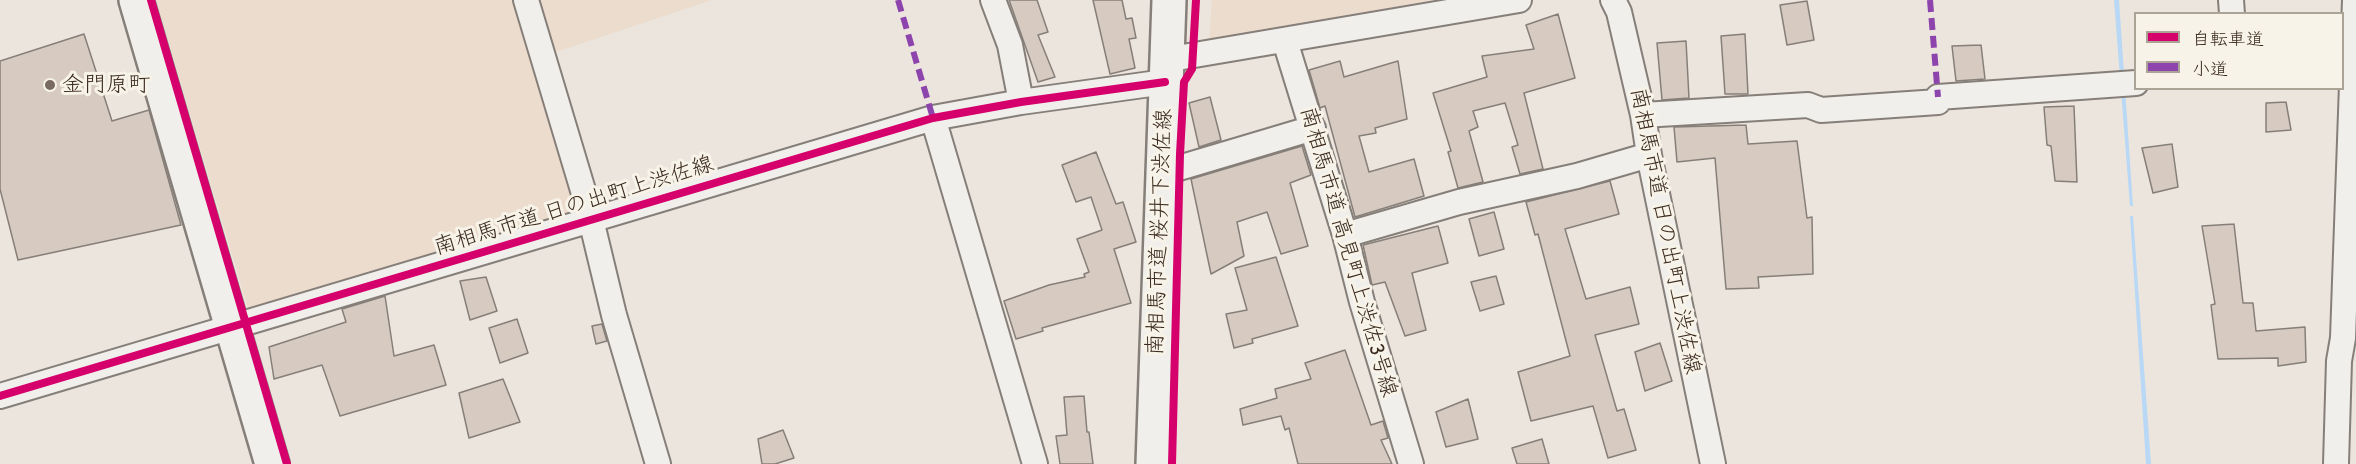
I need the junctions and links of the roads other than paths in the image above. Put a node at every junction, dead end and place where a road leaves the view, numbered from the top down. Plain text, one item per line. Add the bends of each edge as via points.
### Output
1 (136, 0) edge
2 (526, 0) edge
3 (993, 0) edge
4 (1169, 0) edge
5 (1518, 0) edge
6 (1613, 0) edge
7 (2355, 0) edge
8 (1285, 41) junction
9 (1165, 71) junction
10 (2348, 71) edge
11 (2134, 83) edge
12 (2354, 100) edge
13 (1021, 102) junction
14 (1643, 115) junction
15 (933, 118) junction
16 (1313, 128) junction
17 (1649, 155) junction
18 (1162, 173) junction
19 (591, 220) junction
20 (1346, 235) junction
21 (232, 327) junction
22 (0, 396) edge
23 (272, 464) edge
24 (658, 464) edge
25 (1035, 464) edge
26 (1153, 464) edge
27 (1411, 464) edge
28 (1713, 464) edge
29 (2337, 464) edge

1 - 21 main road
2 - 19 street
3 - 13 street via 1010,45
4 - 9 main road, 南相馬市道 桜井下渋佐線
5 - 8 street, 南相馬市道 日の出町上渋佐線
6 - 14 street, 南相馬市道 日の出町上渋佐線
7 - 10 street
8 - 9 street, 南相馬市道 日の出町上渋佐線
8 - 16 street, 南相馬市道 高見町上渋佐3号線
9 - 13 street, 南相馬市道 日の出町上渋佐線
9 - 18 main road, 南相馬市道 桜井下渋佐線
10 - 12 street
11 - 14 street via 1938,97 1938,102 1821,111 1808,105
12 - 29 street
13 - 15 street, 南相馬市道 日の出町上渋佐線
14 - 17 street, 南相馬市道 日の出町上渋佐線
15 - 19 street, 南相馬市道 日の出町上渋佐線
15 - 25 street
16 - 18 street
16 - 20 street, 南相馬市道 高見町上渋佐3号線
17 - 20 street via 1577,176 1459,202
17 - 28 street, 南相馬市道 日の出町上渋佐線
18 - 26 main road, 南相馬市道 桜井下渋佐線
19 - 21 street, 南相馬市道 日の出町上渋佐線
19 - 24 street
20 - 27 street, 南相馬市道 高見町上渋佐3号線
21 - 22 street, 南相馬市道 日の出町上渋佐線
21 - 23 main road

